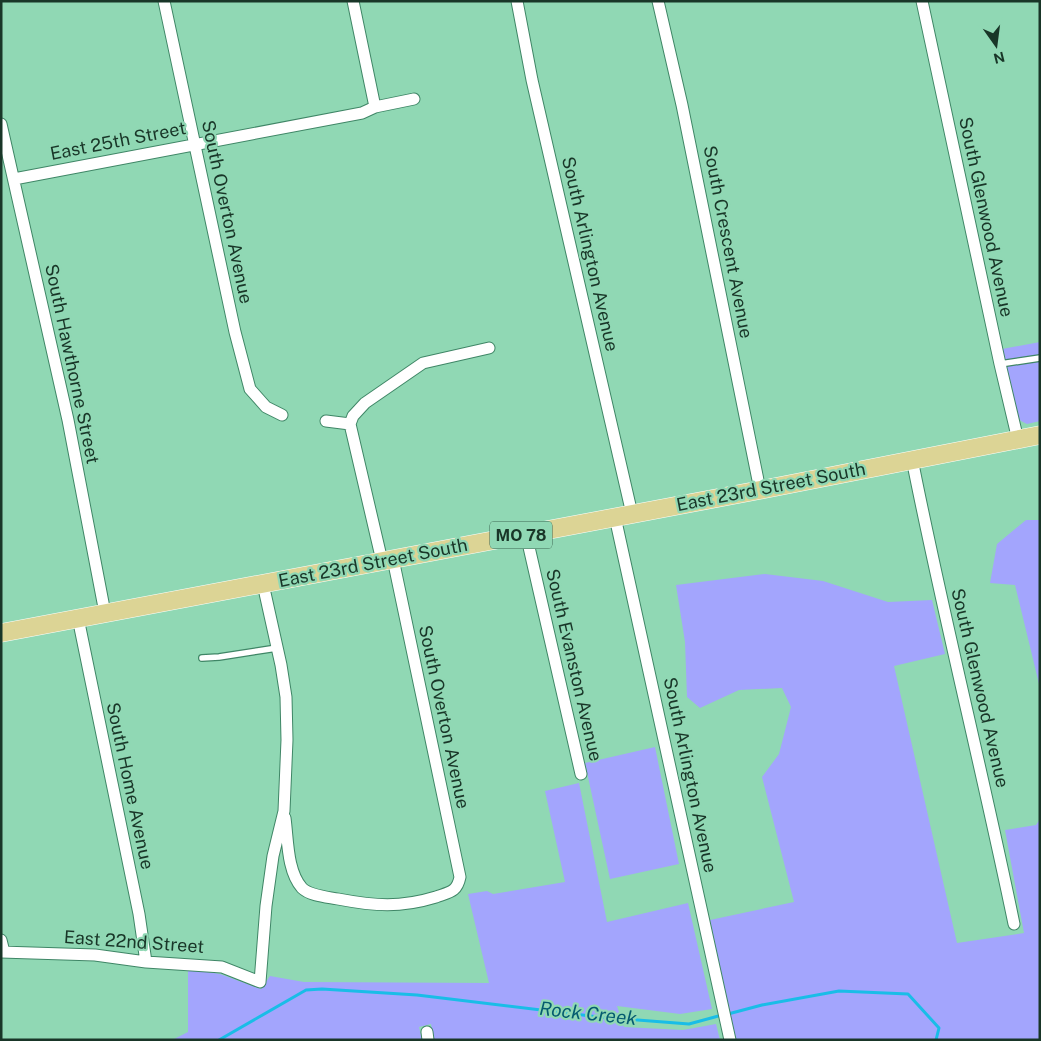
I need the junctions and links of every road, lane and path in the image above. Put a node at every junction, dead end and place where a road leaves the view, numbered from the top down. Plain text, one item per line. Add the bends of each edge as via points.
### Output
1 (164, 1) edge
2 (353, 1) edge
3 (517, 1) edge
4 (658, 1) edge
5 (922, 1) edge
6 (414, 99) dead end
7 (375, 107) junction
8 (1, 124) edge
9 (195, 145) junction
10 (14, 179) junction
11 (489, 348) dead end
12 (1040, 358) edge
13 (1000, 364) junction
14 (282, 415) dead end
15 (326, 421) dead end
16 (350, 424) junction
17 (1040, 436) edge
18 (1018, 440) junction
19 (912, 460) junction
20 (760, 490) junction
21 (624, 516) junction
22 (526, 534) junction
23 (387, 560) junction
24 (263, 584) junction
25 (105, 613) junction
26 (78, 618) junction
27 (1, 633) edge
28 (277, 648) junction
29 (202, 658) dead end
30 (580, 774) dead end
31 (284, 811) junction
32 (1014, 924) dead end
33 (1, 940) edge
34 (3, 952) edge
35 (146, 962) junction
36 (729, 1035) edge

1 - 9 street, South Overton Avenue
2 - 7 street
3 - 21 street, South Arlington Avenue
4 - 20 street, South Crescent Avenue
5 - 13 street, South Glenwood Avenue
6 - 7 street, East 25th Street
7 - 9 street, East 25th Street via 362,113
8 - 10 street, South Hawthorne Street
9 - 10 street, East 25th Street
9 - 14 street, South Overton Avenue via 250,389 266,407
10 - 25 street, South Hawthorne Street via 68,420
11 - 16 street via 423,364 365,403
12 - 13 lane
13 - 18 street, South Glenwood Avenue
15 - 16 street
16 - 23 street, South Overton Avenue
17 - 18 main road, East 23rd Street South / MO 78
18 - 19 main road, East 23rd Street South / MO 78
19 - 20 main road, East 23rd Street South / MO 78
19 - 32 street, South Glenwood Avenue
20 - 21 main road, East 23rd Street South / MO 78
21 - 22 main road, East 23rd Street South / MO 78
21 - 36 street, South Arlington Avenue
22 - 23 main road, East 23rd Street South / MO 78
22 - 30 street, South Evanston Avenue
23 - 24 main road, East 23rd Street South / MO 78
23 - 31 street, South Overton Avenue via 460,877 459,885 453,891 418,903 396,906 348,901 304,890 295,878 290,860
24 - 25 main road, East 23rd Street South / MO 78
24 - 28 street
25 - 26 main road, East 23rd Street South / MO 78
26 - 27 main road, East 23rd Street South / MO 78
26 - 35 street, South Home Avenue
28 - 29 lane
28 - 31 street via 286,697
31 - 35 street, East 22nd Street via 273,856 260,982 222,967
33 - 34 street
34 - 35 street, East 22nd Street via 95,955

